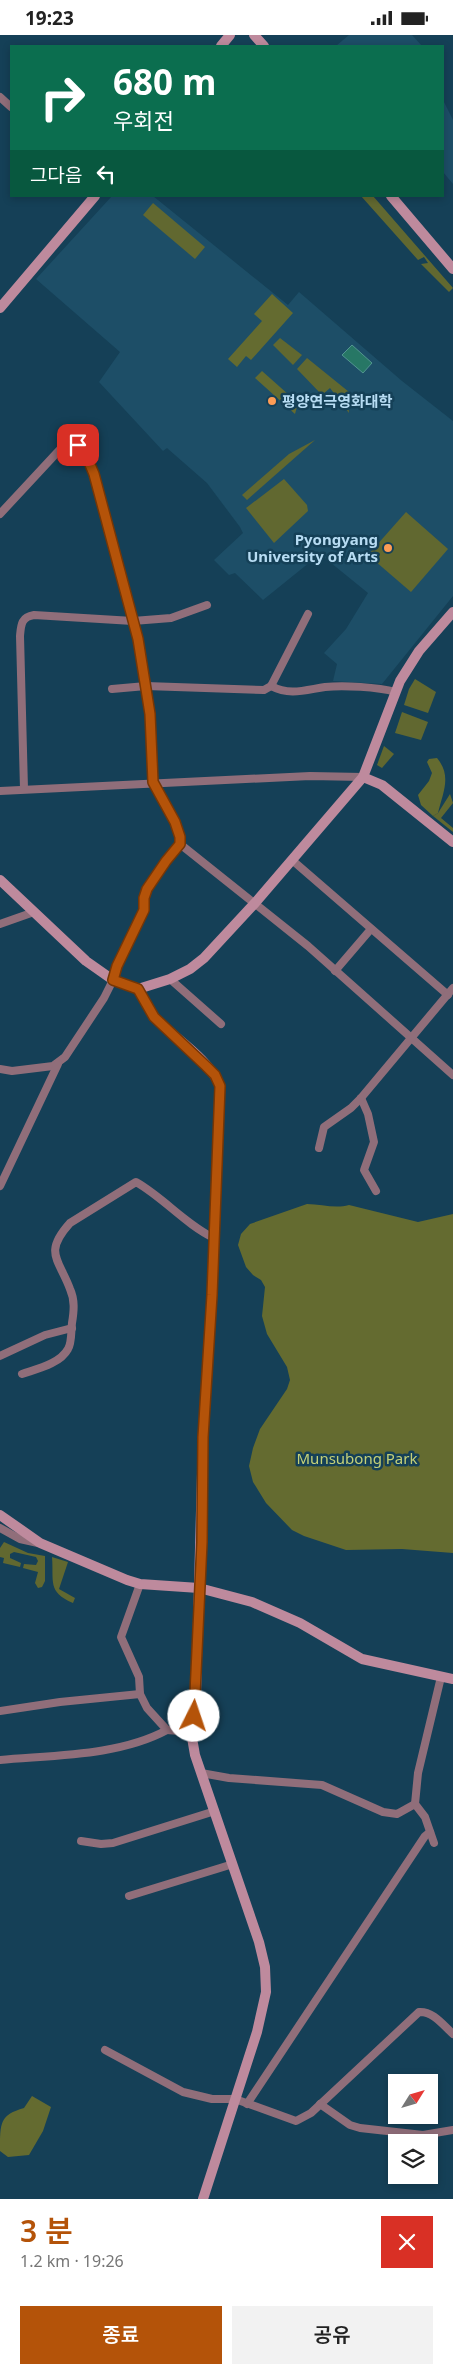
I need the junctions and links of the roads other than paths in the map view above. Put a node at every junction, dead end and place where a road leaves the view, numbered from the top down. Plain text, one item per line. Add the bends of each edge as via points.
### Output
1 (230, 35) edge
2 (254, 35) edge
3 (222, 45) edge
4 (263, 45) edge
5 (0, 97) edge
6 (10, 106) edge
7 (94, 197) edge
8 (392, 197) edge
9 (453, 269) edge
10 (0, 308) edge
11 (0, 514) edge
12 (207, 605) dead end
13 (453, 612) edge
14 (308, 614) dead end
15 (133, 621) junction
16 (146, 686) junction
17 (271, 686) junction
18 (112, 689) dead end
19 (396, 692) junction
20 (363, 777) junction
21 (153, 782) junction
22 (24, 789) junction
23 (0, 791) edge
24 (453, 843) edge
25 (180, 844) junction
26 (292, 860) junction
27 (0, 881) edge
28 (255, 903) junction
29 (34, 912) junction
30 (0, 924) edge
31 (371, 929) junction
32 (335, 971) junction
33 (170, 979) junction
34 (113, 980) junction
35 (138, 989) junction
36 (450, 992) edge
37 (221, 1024) dead end
38 (411, 1038) junction
39 (58, 1064) junction
40 (0, 1069) edge
41 (453, 1075) edge
42 (361, 1098) junction
43 (319, 1148) dead end
44 (0, 1186) edge
45 (376, 1191) dead end
46 (214, 1238) junction
47 (72, 1328) junction
48 (0, 1355) edge
49 (22, 1374) dead end
50 (0, 1515) edge
51 (0, 1528) edge
52 (40, 1543) junction
53 (140, 1583) junction
54 (199, 1589) junction
55 (441, 1677) junction
56 (453, 1679) edge
57 (140, 1694) junction
58 (0, 1711) edge
59 (167, 1730) junction
60 (191, 1732) junction
61 (0, 1760) edge
62 (201, 1773) junction
63 (415, 1804) junction
64 (215, 1811) junction
65 (430, 1832) junction
66 (82, 1841) dead end
67 (434, 1843) dead end
68 (232, 1864) junction
69 (129, 1896) dead end
70 (453, 2034) edge
71 (105, 2050) dead end
72 (235, 2099) junction
73 (247, 2104) junction
74 (320, 2104) junction
75 (453, 2130) edge
76 (203, 2199) edge

1 - 3 street
2 - 4 street
5 - 6 street
7 - 10 street
8 - 9 street
11 - 15 street via 65,445 78,445 94,474
12 - 15 street via 170,618
13 - 19 street via 419,651
14 - 17 street
15 - 16 street
15 - 22 street via 34,615 24,619 20,636
16 - 17 street via 264,691
16 - 18 street
16 - 21 street
17 - 19 street via 292,692 326,687
19 - 20 street
20 - 21 street
20 - 24 street via 382,785
20 - 26 street
21 - 22 street
21 - 25 street via 175,822
22 - 23 street
25 - 28 street
25 - 34 street via 147,889 144,910
26 - 28 street
26 - 31 street
27 - 29 street
28 - 32 street
28 - 33 street via 204,958
29 - 30 street
29 - 34 street via 86,961
31 - 32 street
31 - 36 street
32 - 38 street
33 - 35 street
33 - 37 street
34 - 35 street
34 - 39 street
35 - 46 street via 154,1017 203,1062 220,1086
36 - 38 street
38 - 41 street
38 - 42 street
39 - 40 street via 32,1070
39 - 44 street
42 - 43 street via 324,1127
42 - 45 street via 374,1142 364,1170
46 - 47 street via 156,1194 136,1183 118,1192 70,1223 56,1245 56,1263 74,1299
46 - 54 street
47 - 48 street via 45,1335
47 - 49 street via 69,1348 64,1355
50 - 52 street
51 - 52 street via 20,1539
52 - 53 street
53 - 54 street
53 - 57 street via 121,1637 139,1677
54 - 55 street via 260,1606 306,1626 362,1659
54 - 60 street via 196,1695
55 - 56 street
55 - 63 street via 418,1773
57 - 58 street
57 - 59 street via 147,1708
59 - 60 street
59 - 61 street via 123,1747
60 - 62 street
62 - 63 street via 322,1785 383,1812 397,1813
62 - 64 street
63 - 65 street via 425,1817
64 - 66 street via 113,1843
64 - 68 street
65 - 67 street
65 - 73 street
68 - 69 street
68 - 72 street via 259,1942 266,1992 257,2033
70 - 74 street via 433,2015 419,2012
71 - 72 street via 183,2092 212,2099
72 - 73 street
72 - 76 street
73 - 74 street via 296,2121
74 - 75 street via 350,2125 360,2128 423,2135

